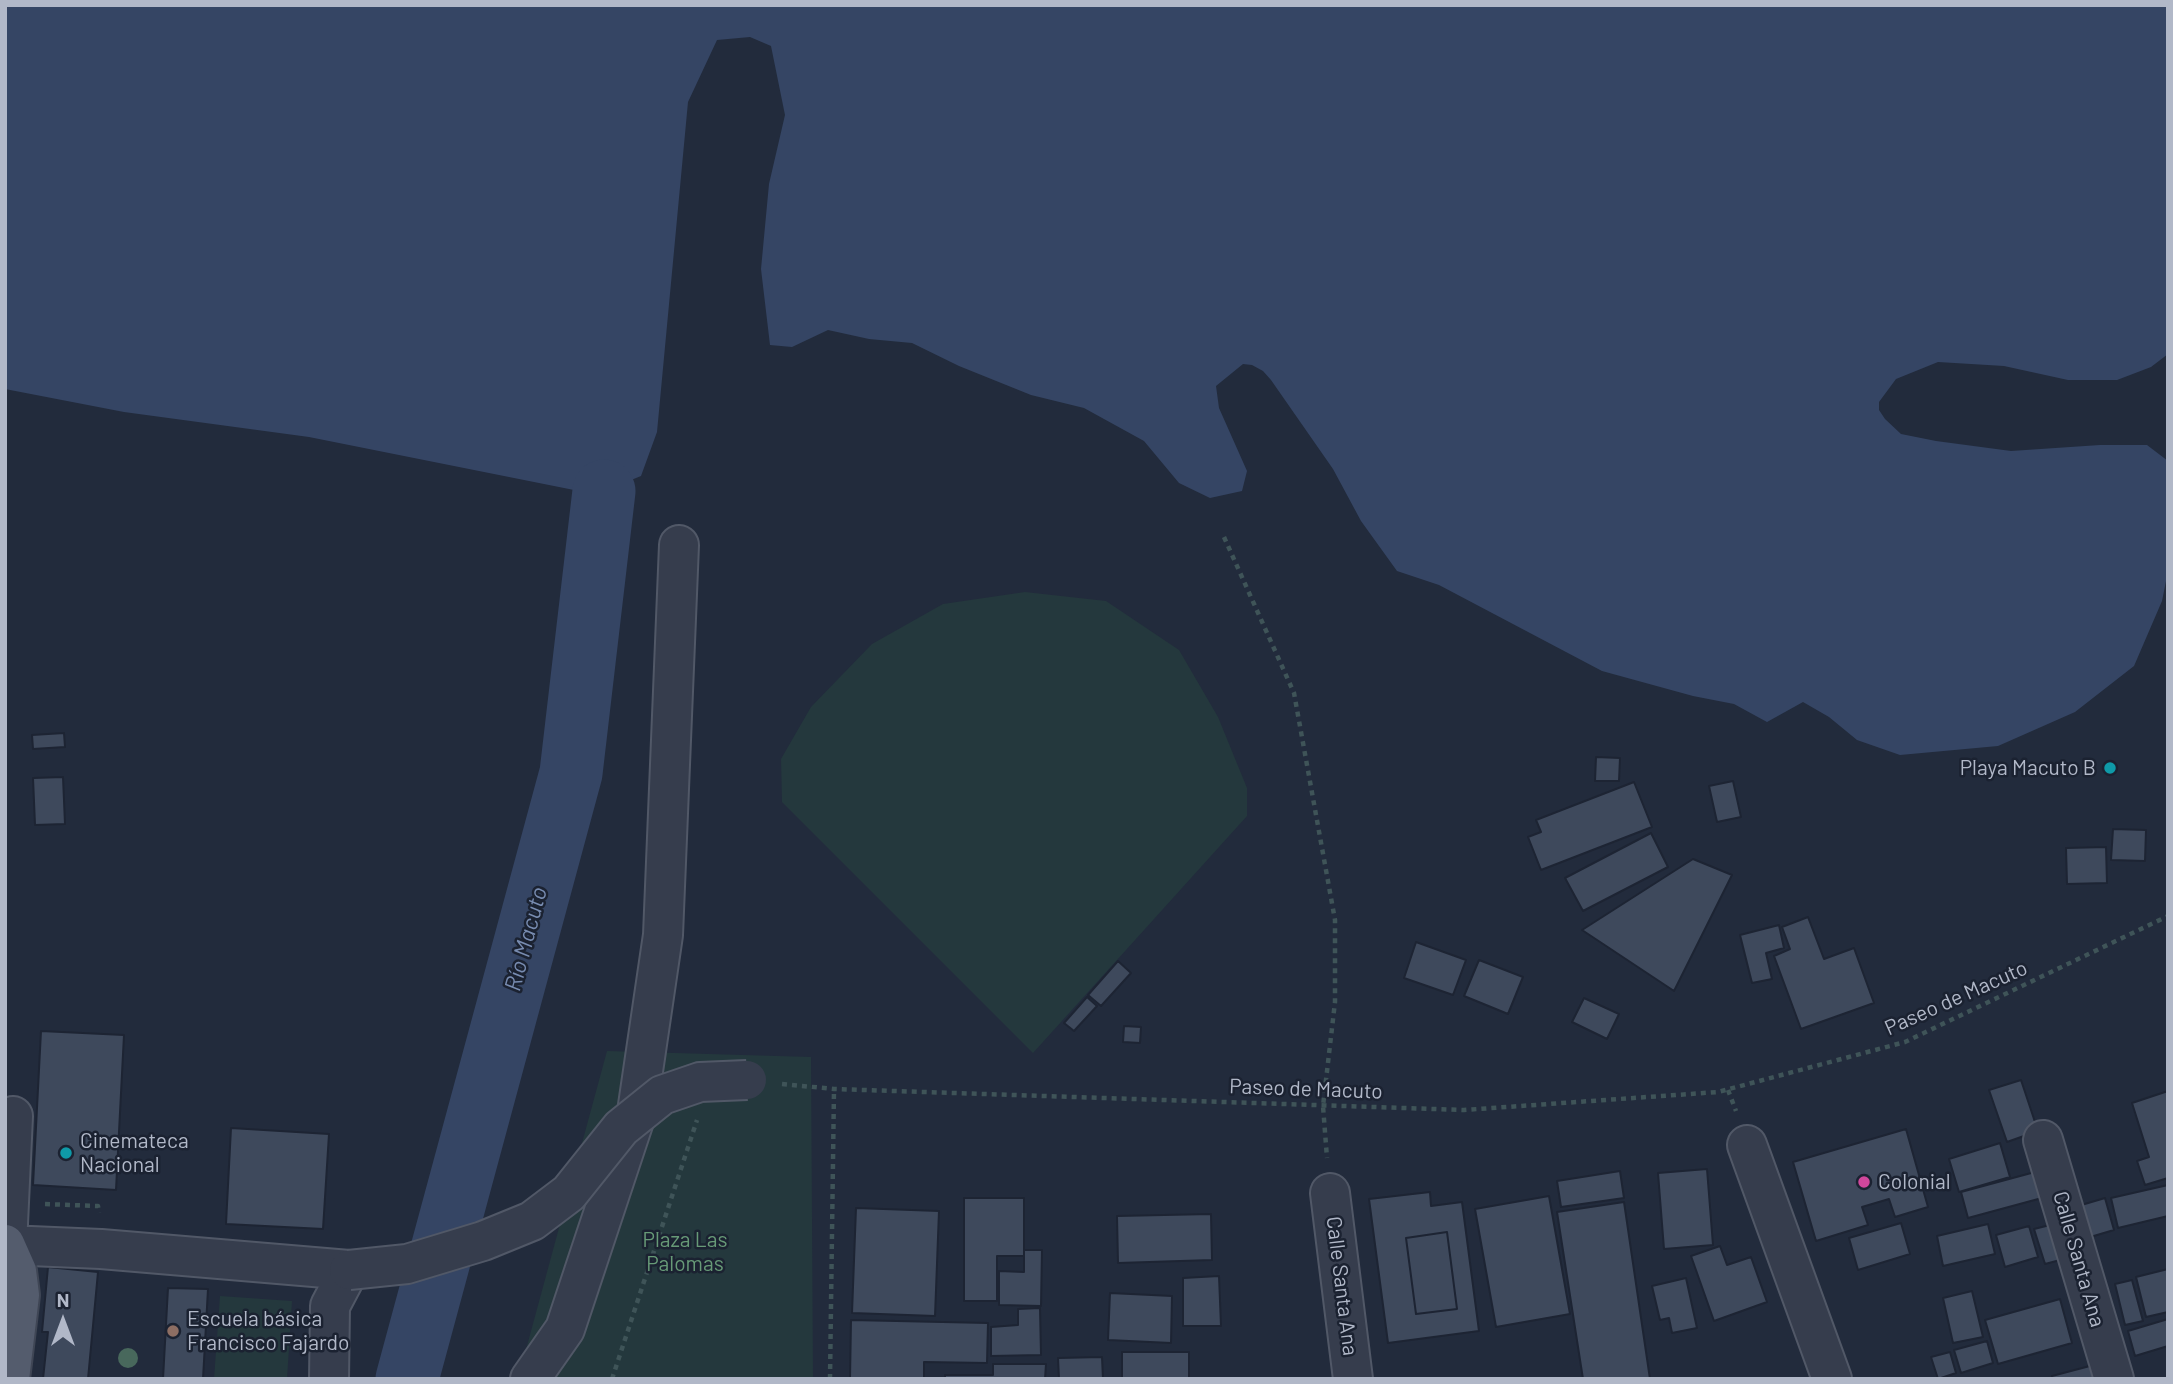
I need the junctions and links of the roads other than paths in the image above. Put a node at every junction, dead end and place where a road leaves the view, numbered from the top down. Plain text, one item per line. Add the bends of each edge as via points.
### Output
1 (679, 545) dead end
2 (747, 1080) road end
3 (13, 1116) dead end
4 (2043, 1140) dead end
5 (1747, 1145) dead end
6 (1330, 1194) road end
7 (6, 1244) edge
8 (349, 1270) junction
9 (10, 1379) edge
10 (329, 1379) edge
11 (530, 1379) edge
12 (1353, 1379) edge
13 (1832, 1379) edge
14 (2114, 1379) edge

1 - 11 street via 663,935 637,1112 565,1329
2 - 8 street, bridge via 700,1082 662,1095 621,1128 569,1194 532,1221 407,1264
3 - 7 street
4 - 14 street, Calle Santa Ana
5 - 13 street
6 - 12 street, Calle Santa Ana
7 - 8 street
7 - 9 main road via 20,1295
8 - 10 street via 330,1306

